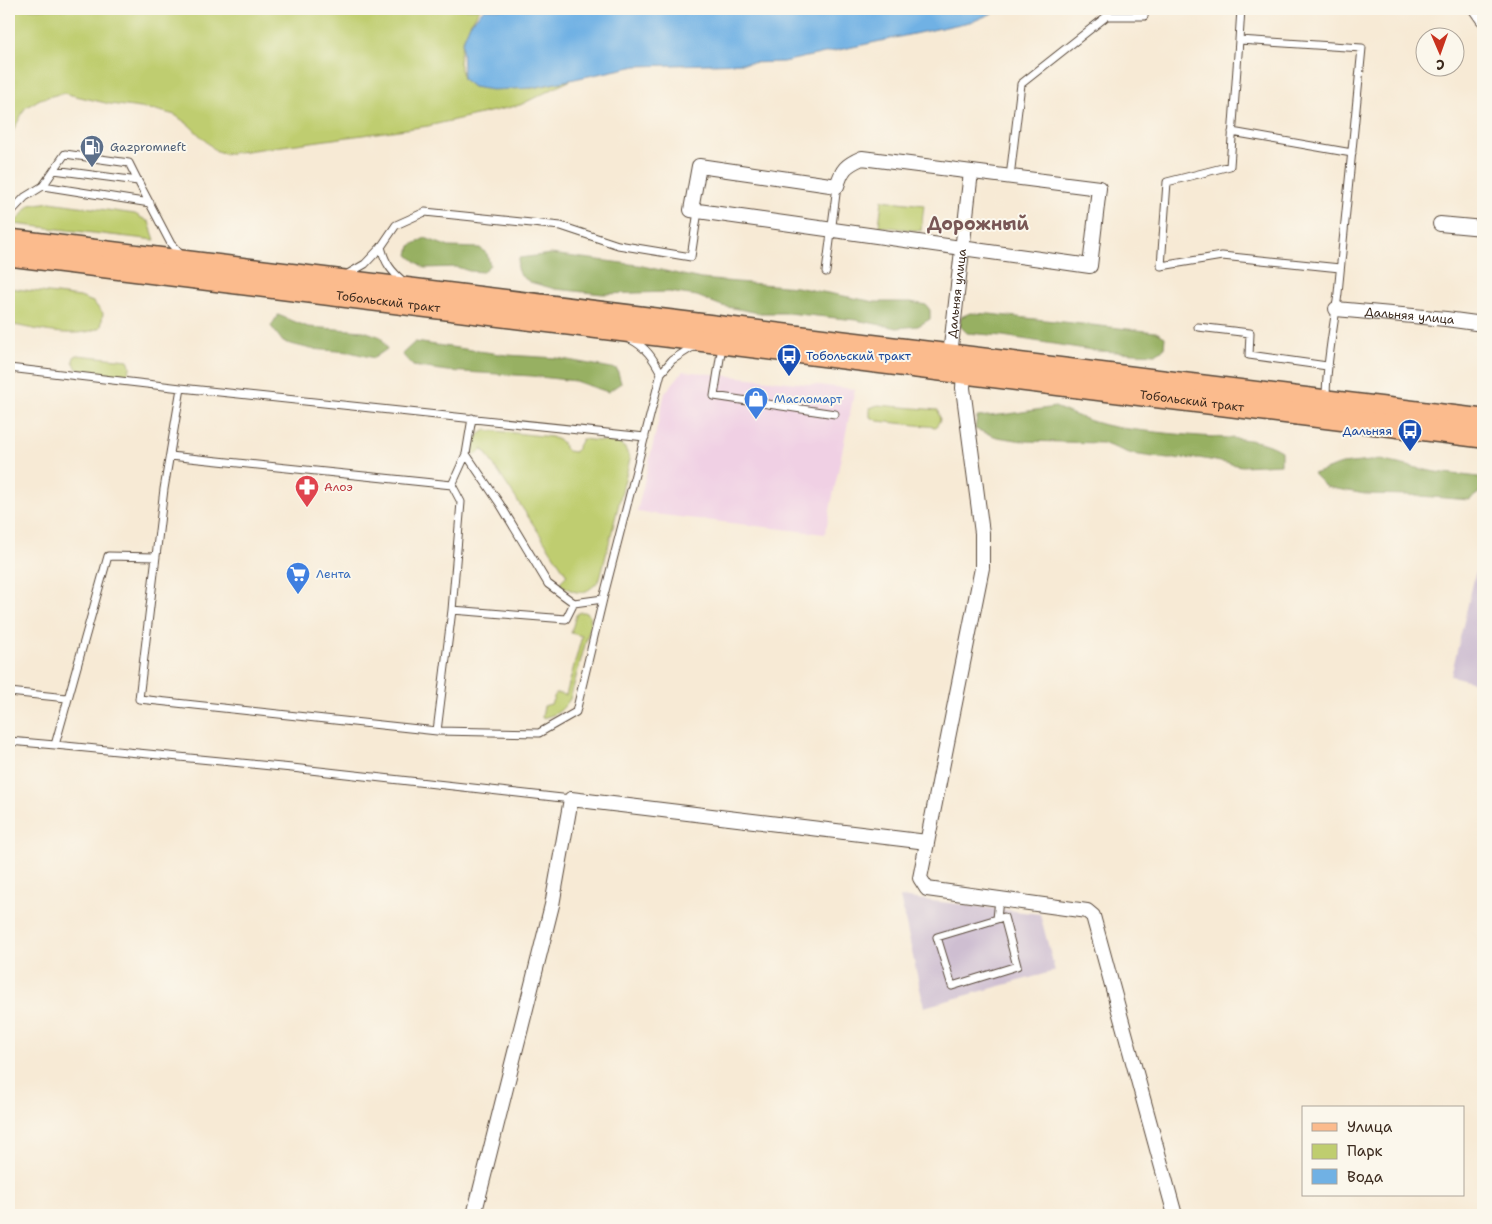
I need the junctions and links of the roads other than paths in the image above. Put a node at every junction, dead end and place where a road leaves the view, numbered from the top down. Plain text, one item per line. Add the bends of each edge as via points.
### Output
1 (1145, 9) edge
2 (1241, 9) edge
3 (1476, 9) edge
4 (1483, 19) edge
5 (1239, 40) junction
6 (1232, 132) junction
7 (1352, 153) junction
8 (54, 170) junction
9 (971, 172) junction
10 (1010, 177) junction
11 (138, 181) junction
12 (43, 186) junction
13 (838, 186) junction
14 (150, 202) junction
15 (698, 211) junction
16 (9, 214) edge
17 (1440, 224) dead end
18 (1483, 228) edge
19 (832, 230) junction
20 (381, 247) junction
21 (963, 249) junction
22 (11, 252) edge
23 (192, 262) junction
24 (1340, 268) junction
25 (826, 272) dead end
26 (337, 279) junction
27 (412, 288) junction
28 (1336, 309) junction
29 (1483, 324) edge
30 (1198, 327) dead end
31 (614, 330) junction
32 (723, 343) junction
33 (950, 355) junction
34 (1327, 366) junction
35 (9, 368) edge
36 (964, 372) junction
37 (661, 373) junction
38 (181, 388) junction
39 (1325, 409) junction
40 (835, 414) dead end
41 (472, 418) junction
42 (1483, 420) edge
43 (645, 437) junction
44 (1483, 437) edge
45 (466, 454) junction
46 (170, 456) junction
47 (452, 485) junction
48 (156, 557) junction
49 (603, 599) junction
50 (574, 603) junction
51 (452, 610) junction
52 (9, 692) edge
53 (67, 698) junction
54 (437, 732) junction
55 (9, 740) edge
56 (55, 745) junction
57 (571, 799) junction
58 (927, 842) junction
59 (999, 900) junction
60 (997, 919) junction
61 (474, 1215) edge
62 (1176, 1215) edge

1 - 10 lane via 1144,16 1107,16 1022,84
2 - 5 lane
3 - 4 street
5 - 6 lane
5 - 7 lane via 1362,48
6 - 7 lane
6 - 24 lane via 1230,166 1167,182 1161,266 1222,256
7 - 24 lane
8 - 11 lane
8 - 11 lane via 65,154 129,163
8 - 12 lane
9 - 10 street
9 - 13 street via 862,158 846,166
9 - 21 street, Дальняя улица
10 - 21 street via 1099,188 1090,266
11 - 14 lane
12 - 14 lane
12 - 16 lane via 25,197
13 - 15 street via 699,166 691,210
13 - 19 lane
14 - 23 lane via 171,244
15 - 19 street
15 - 20 lane via 690,257 618,245 562,226 425,212 396,225
17 - 18 street
19 - 21 street
19 - 25 lane
20 - 26 lane via 365,264
20 - 27 lane via 384,261 393,273
21 - 33 street, Дальняя улица
22 - 23 main road, Тобольский тракт
22 - 31 main road, Тобольский тракт
23 - 26 main road, Тобольский тракт
24 - 28 lane
26 - 27 main road, Тобольский тракт
27 - 33 main road, Тобольский тракт
28 - 29 street, Дальняя улица
28 - 34 lane
30 - 34 lane via 1250,333 1249,355
31 - 32 main road, Тобольский тракт
31 - 37 lane via 638,343 652,356
32 - 36 main road, Тобольский тракт
32 - 37 lane via 691,348 672,360
32 - 40 lane via 714,396
33 - 39 main road, Тобольский тракт
34 - 39 lane
35 - 38 lane
36 - 39 main road, Тобольский тракт
36 - 58 street via 963,388 983,555
37 - 43 lane
38 - 41 lane
38 - 46 lane
39 - 42 main road, Тобольский тракт
39 - 44 main road, Тобольский тракт
41 - 43 lane
41 - 45 lane
43 - 49 lane
45 - 47 lane
45 - 50 lane via 548,584
46 - 47 lane
46 - 48 lane
47 - 51 lane via 461,502
48 - 53 lane via 108,556
48 - 54 lane via 140,699
49 - 50 lane
49 - 54 lane via 576,712 539,733
50 - 51 lane via 566,619
51 - 54 lane
52 - 53 lane
53 - 56 lane
55 - 56 lane
56 - 57 lane
57 - 58 street
57 - 61 street via 552,905
58 - 59 street via 920,878 927,889
59 - 60 lane
59 - 62 street via 1087,911 1093,916
60 - 60 lane via 937,937 952,986 1018,966 1004,917

